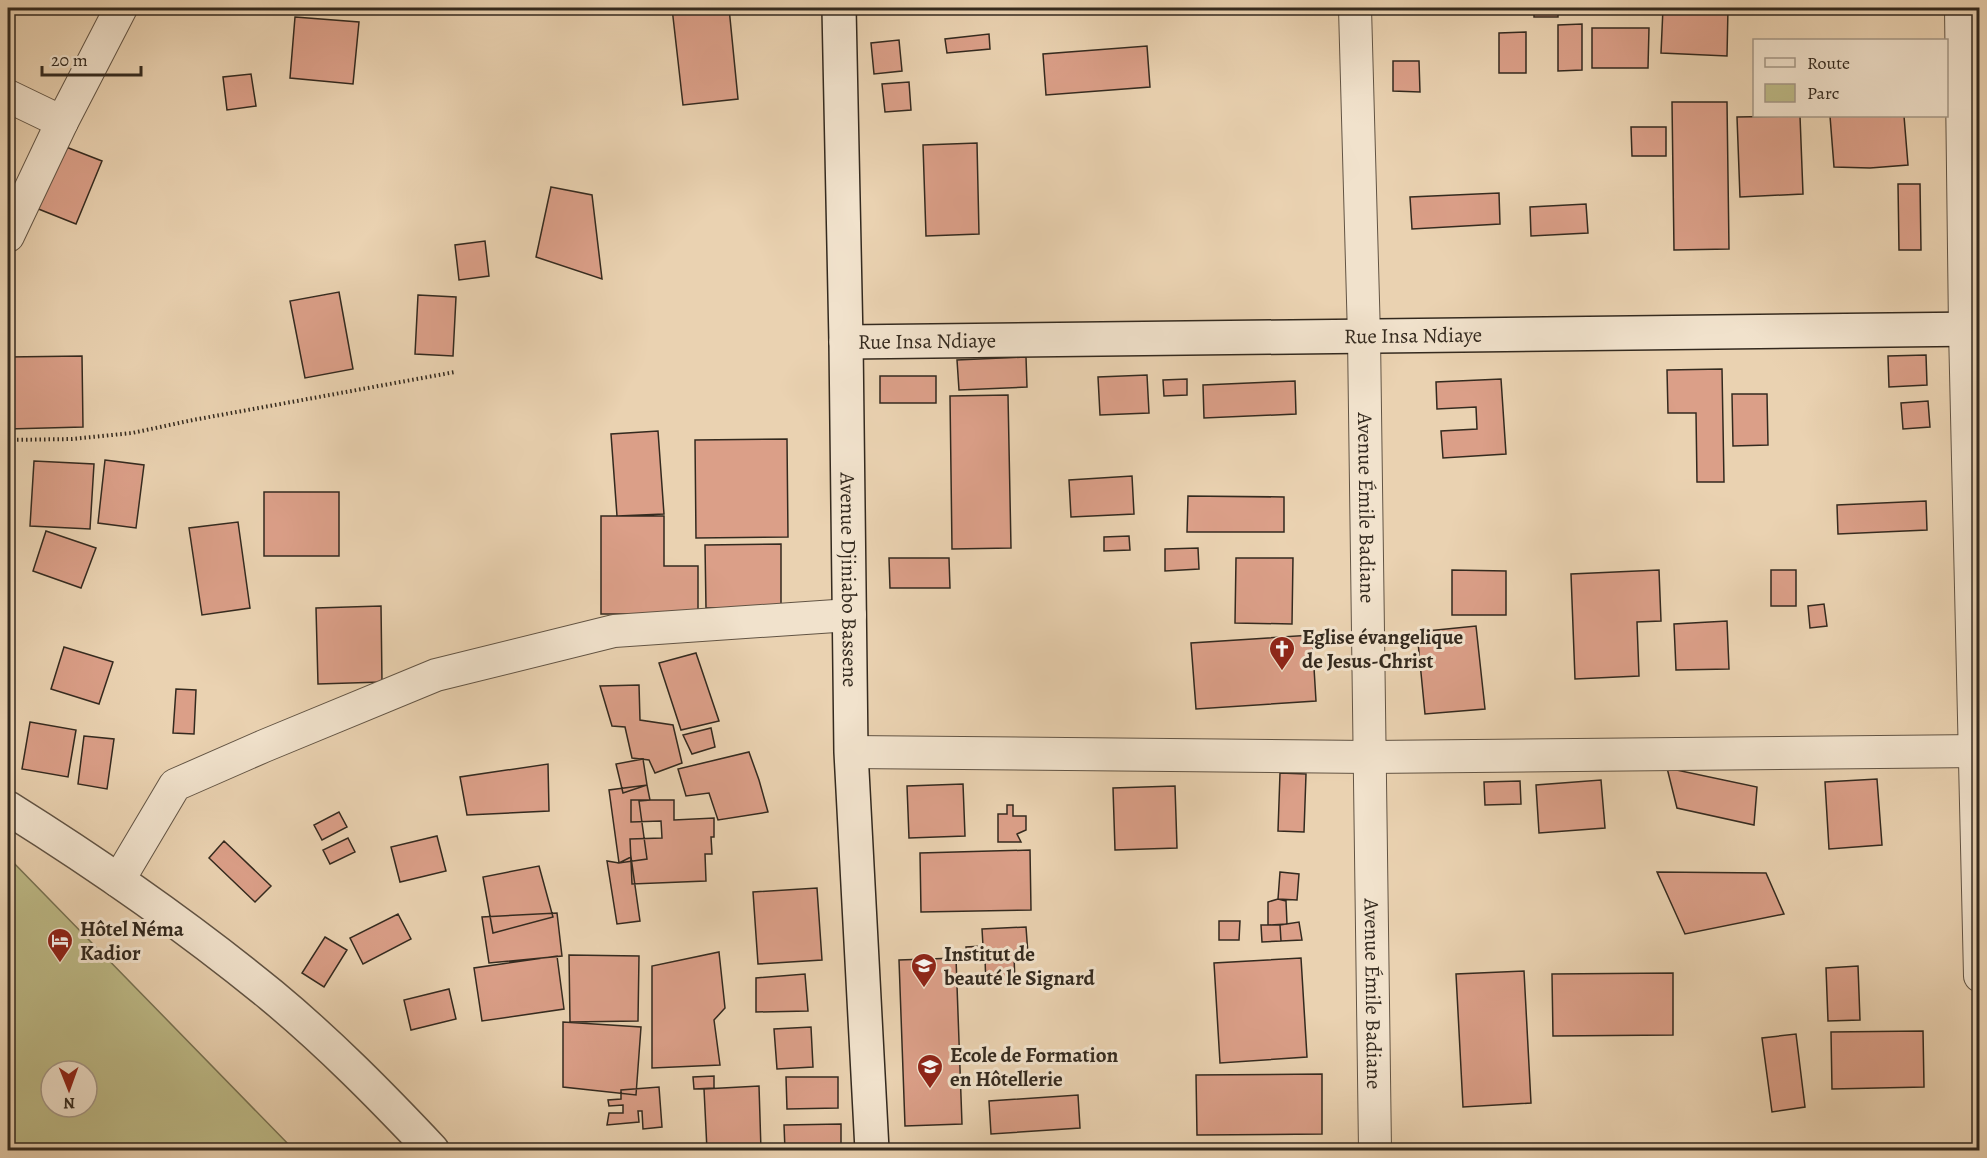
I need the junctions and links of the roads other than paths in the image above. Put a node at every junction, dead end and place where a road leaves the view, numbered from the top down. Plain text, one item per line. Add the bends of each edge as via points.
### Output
1 (121, 8) edge
2 (839, 8) edge
3 (1355, 8) edge
4 (1960, 8) edge
5 (8, 96) edge
6 (62, 122) junction
7 (8, 236) edge
8 (1972, 329) edge
9 (1364, 337) junction
10 (846, 342) junction
11 (850, 615) junction
12 (1977, 751) edge
13 (851, 752) junction
14 (1369, 757) junction
15 (8, 808) edge
16 (118, 880) junction
17 (1980, 976) edge
18 (432, 1150) edge
19 (872, 1150) edge
20 (1375, 1150) edge

1 - 6 street
2 - 10 main road, Avenue Djiniabo Bassene
3 - 9 street, Avenue Émile Badiane
4 - 8 street
5 - 6 street
6 - 7 street
8 - 9 main road, Rue Insa Ndiaye
8 - 12 street
9 - 10 main road, Rue Insa Ndiaye
9 - 14 street, Avenue Émile Badiane
10 - 11 main road, Avenue Djiniabo Bassene
11 - 13 main road, Avenue Djiniabo Bassene
11 - 16 street via 614,631 436,675 175,785
12 - 14 street
12 - 17 street
13 - 14 street
13 - 19 main road, Avenue Djiniabo Bassene
14 - 20 street, Avenue Émile Badiane
15 - 16 main road
16 - 18 main road via 272,996 368,1083

